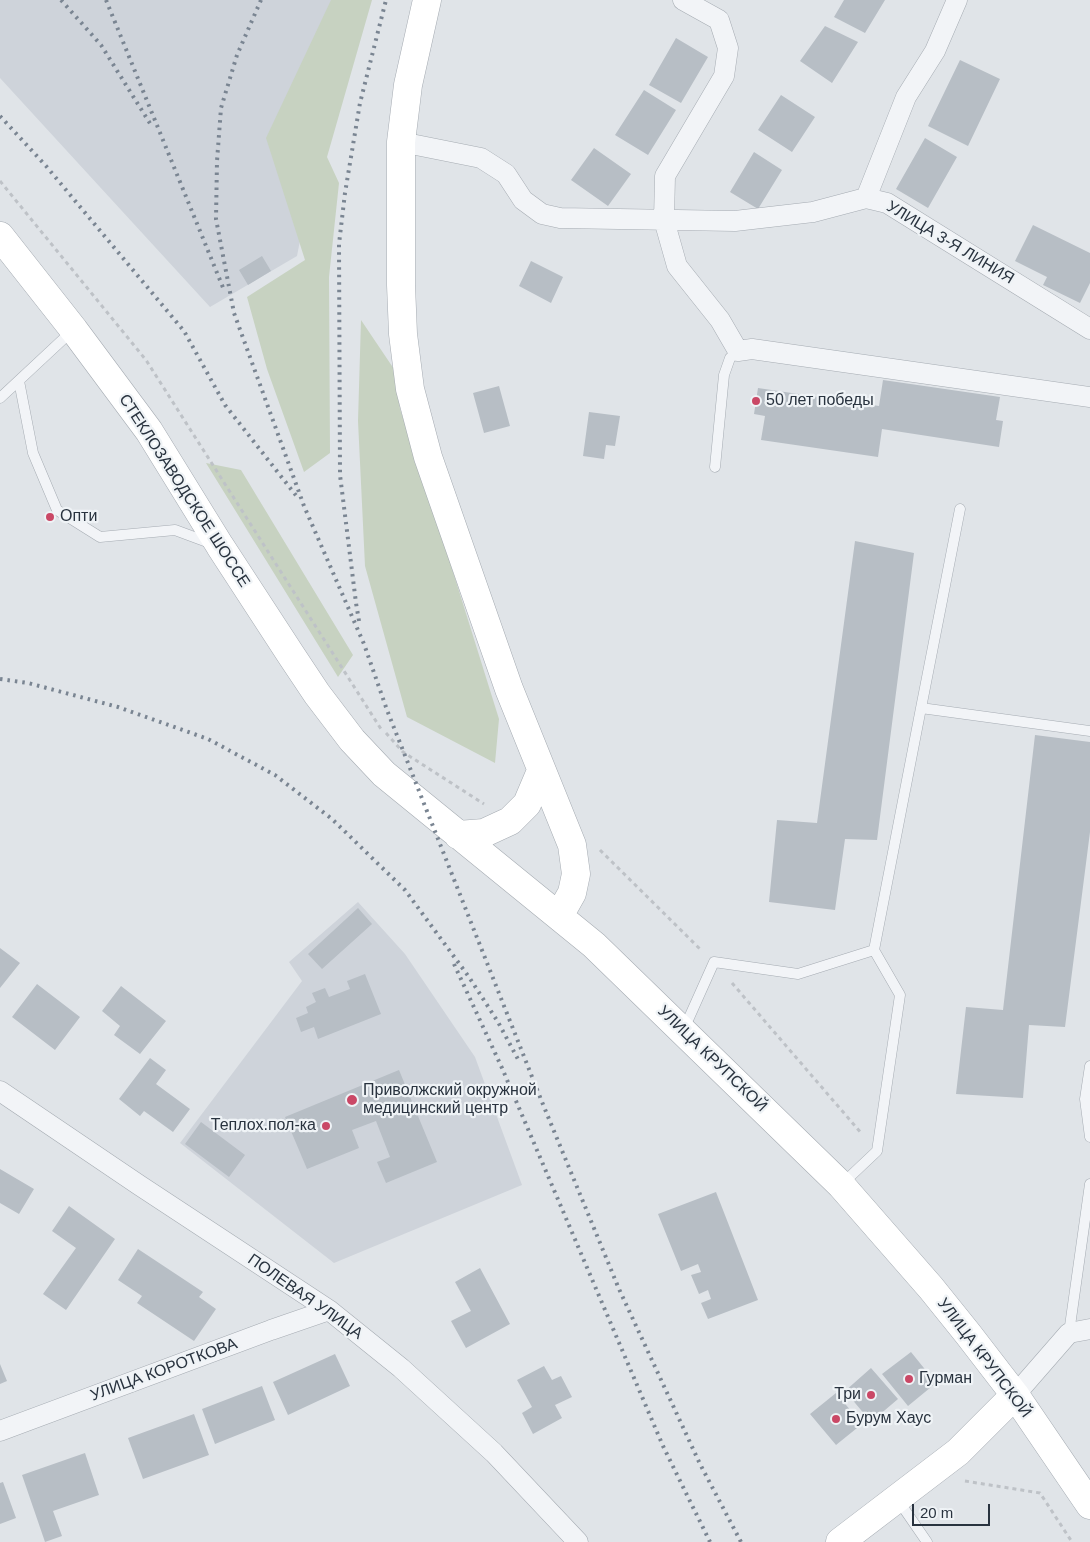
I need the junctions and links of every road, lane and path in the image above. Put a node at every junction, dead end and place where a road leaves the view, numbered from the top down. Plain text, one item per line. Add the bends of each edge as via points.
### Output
1 (427, 0) edge
2 (683, 0) edge
3 (957, 0) edge
4 (401, 142) junction
5 (0, 180) edge
6 (866, 198) junction
7 (664, 220) junction
8 (0, 236) edge
9 (1090, 329) edge
10 (74, 330) junction
11 (738, 351) junction
12 (19, 381) junction
13 (1090, 397) edge
14 (0, 398) edge
15 (715, 468) dead end
16 (960, 509) dead end
17 (220, 546) junction
18 (291, 655) joint
19 (922, 708) junction
20 (1090, 731) edge
21 (541, 770) junction
22 (510, 821) junction
23 (458, 835) junction
24 (572, 845) junction
25 (559, 916) junction
26 (874, 950) junction
27 (714, 962) junction
28 (683, 1031) junction
29 (1090, 1066) edge
30 (0, 1091) edge
31 (1090, 1137) edge
32 (877, 1151) junction
33 (1090, 1184) edge
34 (841, 1185) junction
35 (329, 1310) junction
36 (1090, 1329) edge
37 (1069, 1333) junction
38 (1015, 1395) junction
39 (0, 1431) edge
40 (962, 1480) dead end
41 (897, 1499) junction
42 (1089, 1502) edge
43 (578, 1542) edge
44 (840, 1542) edge
45 (928, 1542) edge
46 (1072, 1542) edge

1 - 4 main road via 408,85
2 - 7 street via 719,20 728,48 724,76 665,176
3 - 6 street, УЛИЦА 3-Я ЛИНИЯ via 935,50 906,97
4 - 7 street via 481,158 506,174 523,200 542,214 560,218
4 - 21 main road via 401,285 410,389 434,475
5 - 22 path via 146,360 380,728 403,752
6 - 7 street via 813,212 735,221
6 - 9 street, УЛИЦА 3-Я ЛИНИЯ via 887,203
7 - 11 street via 677,266 720,320
8 - 10 main road, СТЕКЛОЗАВОДСКОЕ ШОССЕ
10 - 12 lane
10 - 17 main road, СТЕКЛОЗАВОДСКОЕ ШОССЕ via 149,431
11 - 13 street via 752,349
11 - 15 lane via 730,358 724,375
12 - 14 lane
12 - 17 lane via 33,453 57,510 100,537 175,530
16 - 19 lane
17 - 18 main road, СТЕКЛОЗАВОДСКОЕ ШОССЕ
18 - 23 main road, УЛИЦА КРУПСКОЙ via 352,740 384,774
19 - 20 lane
19 - 26 lane
21 - 22 main road via 527,804
21 - 24 main road
22 - 23 main road via 484,833
23 - 25 main road, УЛИЦА КРУПСКОЙ
24 - 25 main road via 576,874 572,893
24 - 27 path via 595,846
25 - 28 main road, УЛИЦА КРУПСКОЙ via 594,945
26 - 27 lane via 798,974
26 - 32 lane via 900,995
27 - 28 lane
27 - 32 path
28 - 34 main road, УЛИЦА КРУПСКОЙ
29 - 31 lane via 1085,1099
30 - 35 street, ПОЛЕВАЯ УЛИЦА
32 - 34 lane
33 - 37 lane
34 - 38 main road, УЛИЦА КРУПСКОЙ via 931,1288
35 - 39 street, УЛИЦА КОРОТКОВА
35 - 43 street, ПОЛЕВАЯ УЛИЦА via 401,1368 494,1453
36 - 37 street
37 - 38 street
38 - 41 main road via 958,1452
38 - 42 main road, УЛИЦА КРУПСКОЙ
40 - 46 path via 1040,1493
41 - 44 main road
41 - 45 lane

